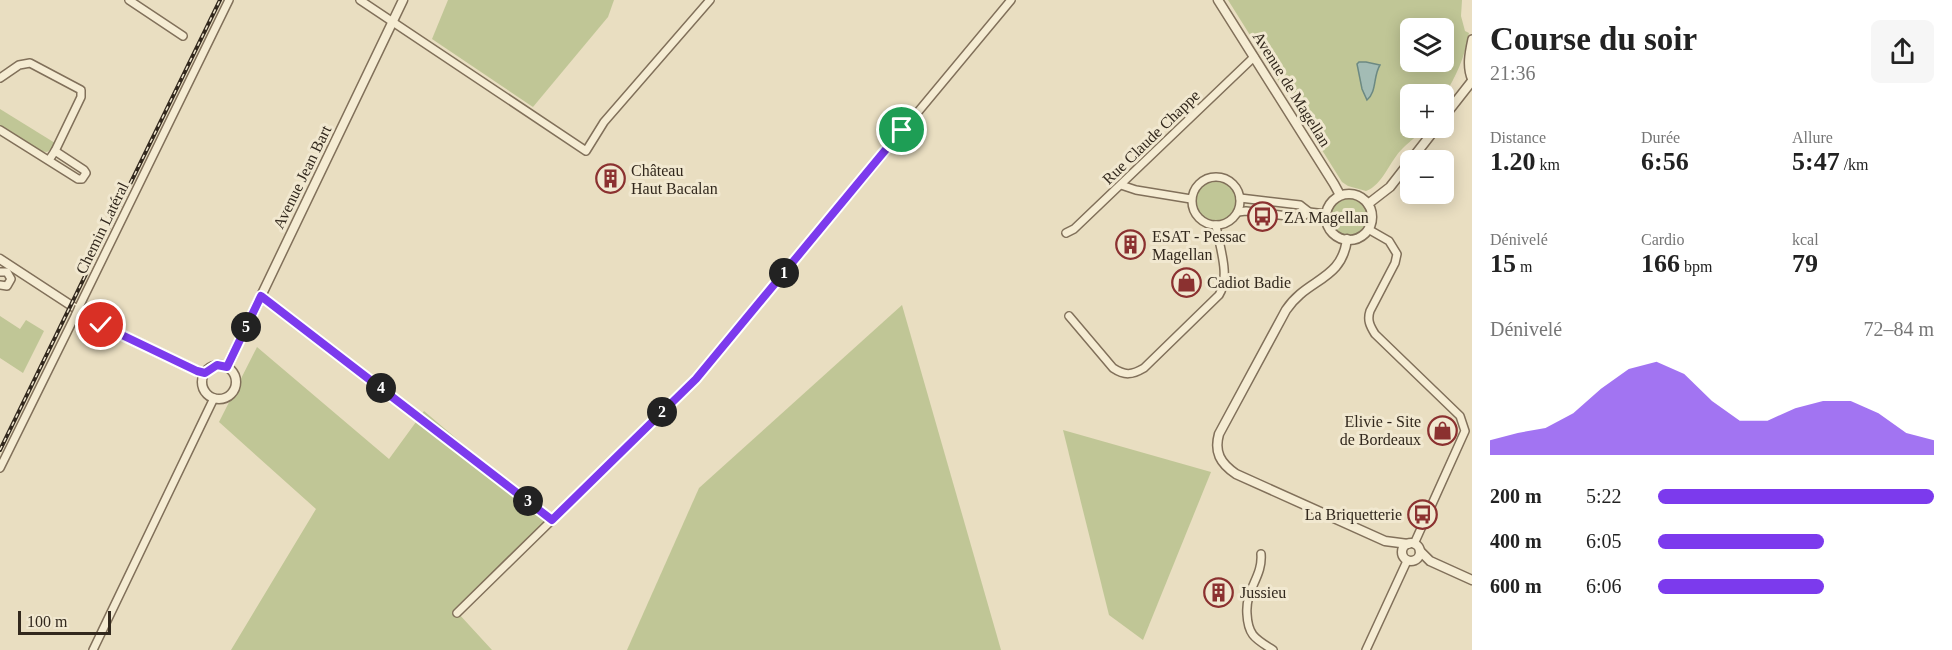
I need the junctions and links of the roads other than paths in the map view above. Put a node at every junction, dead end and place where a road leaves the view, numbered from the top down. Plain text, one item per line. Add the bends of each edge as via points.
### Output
1 (129, 0) edge
2 (229, 0) edge
3 (360, 0) edge
4 (403, 0) edge
5 (710, 0) edge
6 (1011, 0) edge
7 (1218, 0) edge
8 (393, 22) junction
9 (183, 36) dead end
10 (1472, 39) edge
11 (1254, 57) junction
12 (0, 78) edge
13 (1472, 80) edge
14 (1454, 104) edge
15 (0, 130) edge
16 (1428, 138) edge
17 (55, 151) junction
18 (49, 160) junction
19 (1120, 185) junction
20 (1340, 195) junction
21 (1191, 198) junction
22 (1240, 198) junction
23 (1368, 204) junction
24 (1238, 212) junction
25 (1309, 212) junction
26 (1326, 214) junction
27 (1215, 225) junction
28 (1368, 229) junction
29 (1066, 233) dead end
30 (1347, 239) junction
31 (0, 258) edge
32 (0, 272) edge
33 (0, 285) edge
34 (261, 296) junction
35 (1069, 316) dead end
36 (227, 367) junction
37 (205, 373) junction
38 (214, 398) junction
39 (0, 468) edge
40 (552, 520) junction
41 (1385, 541) junction
42 (1414, 546) junction
43 (1261, 554) dead end
44 (1408, 559) junction
45 (1430, 561) junction
46 (1472, 580) edge
47 (458, 613) dead end
48 (93, 650) edge
49 (1274, 650) edge
50 (1366, 650) edge

1 - 9 street
2 - 39 street, Chemin Latéral
3 - 8 street
4 - 8 street, Avenue Jean Bart
5 - 8 street via 604,122 586,151
6 - 40 street via 696,379
7 - 11 street, Avenue de Magellan
8 - 34 street, Avenue Jean Bart
10 - 13 street via 1468,71
11 - 19 street, Rue Claude Chappe
11 - 20 street, Avenue de Magellan
12 - 17 street via 19,64 30,63 81,90
13 - 14 street
15 - 18 street
16 - 23 street via 1390,187
17 - 18 street
17 - 18 street via 84,170 85,175 78,179
19 - 21 street
19 - 29 street, Rue Claude Chappe
20 - 23 street via 1361,197
20 - 26 street via 1330,203
21 - 22 street via 1197,186 1218,177 1230,181
21 - 27 street via 1195,213 1204,222
22 - 24 street
22 - 25 street via 1300,205
23 - 28 street via 1372,213
24 - 25 street via 1296,217
24 - 27 street
25 - 26 street
26 - 30 street via 1333,234
27 - 35 street via 1223,290 1144,368 1128,375 1113,368
28 - 30 street via 1365,234
28 - 42 street via 1389,241 1397,254 1368,316 1370,327 1464,423 1465,431
30 - 41 street via 1339,263 1297,296 1286,310 1219,434 1217,449 1222,463 1236,474
31 - 37 street via 101,325
32 - 33 street via 7,272 11,279 7,286
34 - 36 street, Avenue Jean Bart
34 - 40 street
36 - 37 street via 217,365
36 - 38 street via 236,380 234,390 225,398
37 - 38 street via 203,388
38 - 48 street
40 - 47 street
41 - 42 street
41 - 44 street
42 - 44 street via 1419,557
42 - 44 street via 1402,549
42 - 45 street
43 - 49 street via 1262,566 1247,599 1247,625 1252,636
44 - 45 street
44 - 50 street
45 - 46 street

